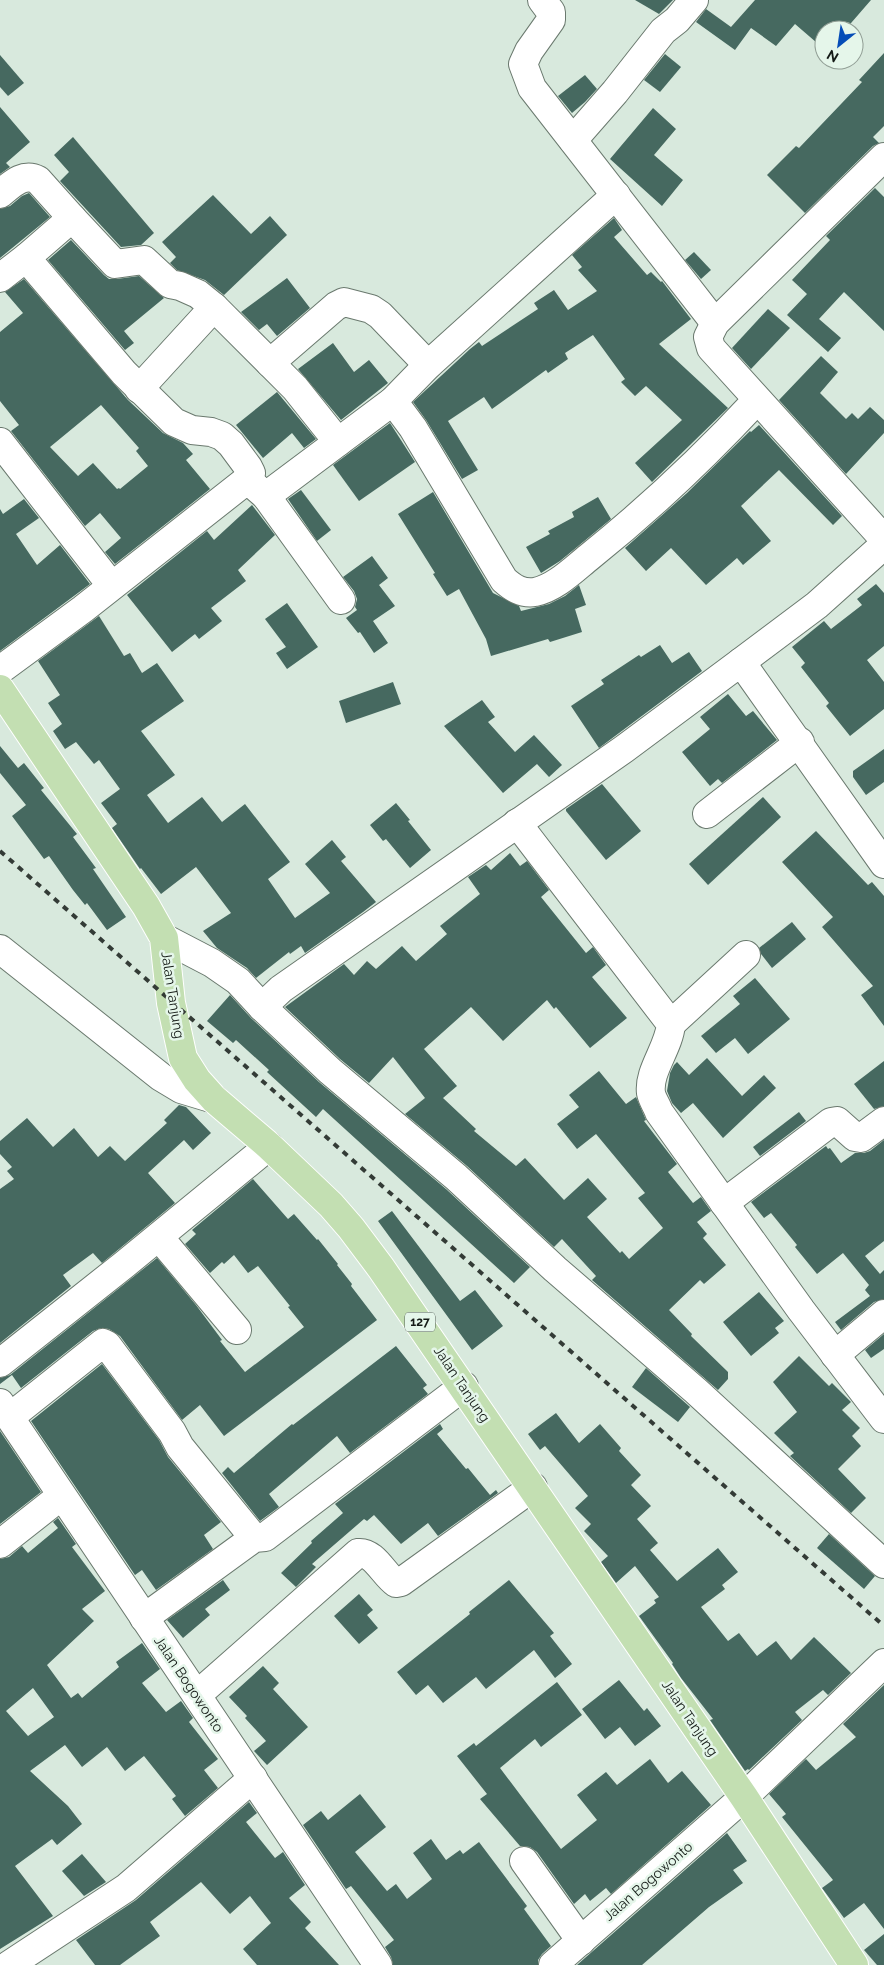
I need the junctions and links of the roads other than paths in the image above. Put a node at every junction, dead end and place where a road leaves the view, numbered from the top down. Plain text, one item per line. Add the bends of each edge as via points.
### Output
1 (694, 0) edge
2 (547, 6) edge
3 (573, 140) junction
4 (884, 157) edge
5 (0, 194) edge
6 (616, 195) junction
7 (72, 218) junction
8 (27, 257) junction
9 (0, 278) edge
10 (214, 307) junction
11 (715, 323) junction
12 (270, 363) junction
13 (428, 365) junction
14 (139, 389) junction
15 (757, 400) junction
16 (392, 401) junction
17 (0, 442) edge
18 (338, 442) junction
19 (257, 489) junction
20 (884, 539) edge
21 (884, 545) edge
22 (112, 585) junction
23 (341, 600) dead end
24 (741, 662) junction
25 (0, 670) edge
26 (0, 689) edge
27 (800, 742) junction
28 (708, 814) dead end
29 (517, 823) junction
30 (884, 864) edge
31 (164, 938) junction
32 (0, 949) edge
33 (746, 955) dead end
34 (262, 1007) junction
35 (671, 1024) junction
36 (214, 1100) junction
37 (884, 1121) edge
38 (269, 1146) junction
39 (724, 1203) junction
40 (159, 1237) junction
41 (884, 1314) edge
42 (237, 1330) dead end
43 (835, 1355) junction
44 (0, 1363) edge
45 (464, 1386) junction
46 (5, 1410) edge
47 (884, 1419) edge
48 (533, 1487) junction
49 (61, 1496) junction
50 (254, 1538) junction
51 (0, 1544) edge
52 (884, 1564) edge
53 (144, 1618) junction
54 (883, 1667) edge
55 (196, 1695) junction
56 (253, 1778) junction
57 (744, 1797) junction
58 (524, 1861) dead end
59 (581, 1940) junction
60 (9, 1965) edge
61 (378, 1965) edge
62 (553, 1965) edge
63 (854, 1965) edge

1 - 3 street via 678,20 663,30
2 - 3 street via 551,20 523,64 532,88
3 - 6 street
4 - 11 street
5 - 7 street via 17,180 33,178
6 - 11 street
6 - 13 street
7 - 8 street
7 - 10 street via 116,264 144,260 170,284 198,294
8 - 9 street
8 - 14 street
10 - 12 street
10 - 14 street
11 - 15 street via 708,337 711,348
12 - 13 street via 344,302 370,308 380,314
12 - 18 street via 295,388
13 - 16 street
14 - 19 street via 174,422 192,430 222,436 248,467
15 - 16 street via 720,439 609,541 546,588 527,592 511,587 504,580 413,428
15 - 20 street
16 - 18 street
17 - 22 street
18 - 19 street
19 - 22 street via 239,486
19 - 23 street
21 - 24 street via 817,605
22 - 25 street
24 - 27 street
24 - 29 street
26 - 31 main road, Jalan Tanjung / 127 via 146,906
27 - 28 street
27 - 30 street
29 - 34 street via 281,989
29 - 35 street
31 - 34 street via 212,963 238,981
31 - 36 main road, Jalan Tanjung / 127 via 171,1003 183,1058
32 - 36 street via 161,1078
33 - 35 street
34 - 52 street via 330,1071 696,1391
35 - 39 street via 667,1044 652,1079 651,1094 659,1112
36 - 38 main road, Jalan Tanjung / 127
37 - 39 street via 861,1138 855,1137 837,1121 831,1122
38 - 40 street
38 - 45 main road, Jalan Tanjung / 127 via 352,1228
39 - 43 street
40 - 42 street
40 - 44 street
41 - 43 street
43 - 47 street
45 - 48 main road, Jalan Tanjung / 127
45 - 50 street via 265,1537
46 - 49 street, Jalan Bogowonto
46 - 50 street via 106,1345 180,1447
48 - 55 street via 401,1582 391,1579 368,1555 358,1553
48 - 57 main road, Jalan Tanjung / 127
49 - 51 street
49 - 53 street, Jalan Bogowonto
50 - 53 street
53 - 55 street, Jalan Bogowonto
54 - 57 street, Jalan Bogowonto
55 - 56 street, Jalan Bogowonto
56 - 60 street via 126,1888
56 - 61 street, Jalan Bogowonto
57 - 59 street, Jalan Bogowonto
57 - 63 main road, Jalan Tanjung / 127
58 - 59 street
59 - 62 street, Jalan Bogowonto

